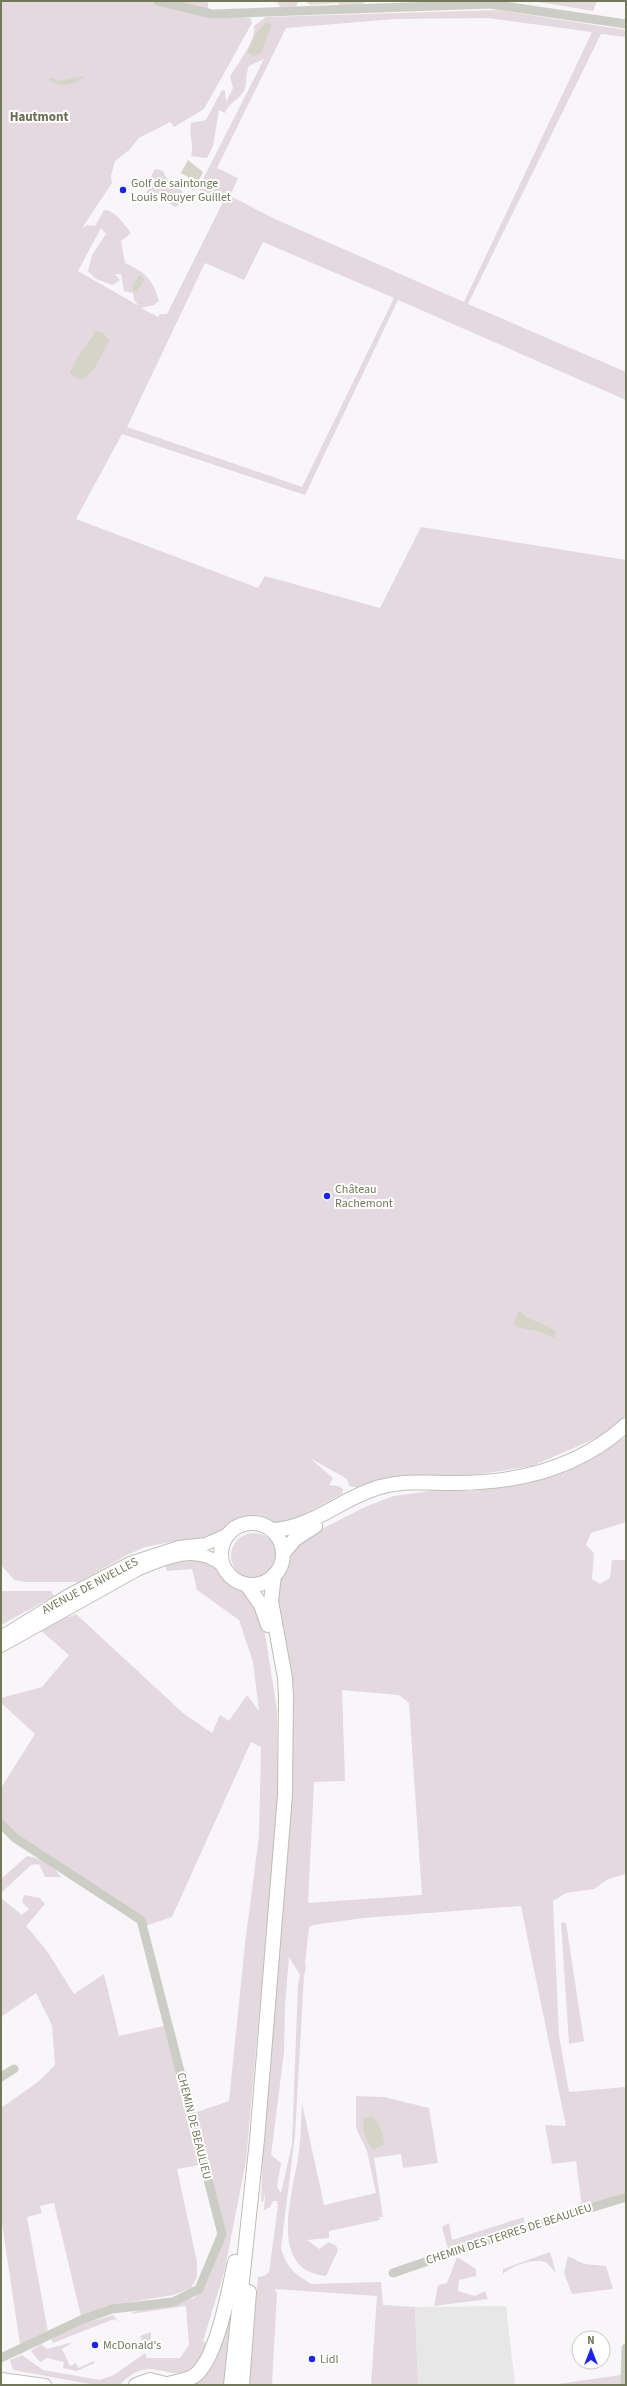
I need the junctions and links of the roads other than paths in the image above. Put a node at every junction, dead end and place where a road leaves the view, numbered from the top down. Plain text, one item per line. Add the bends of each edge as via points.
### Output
1 (158, 1) edge
2 (370, 4) edge
3 (626, 24) edge
4 (626, 1425) edge
5 (451, 1483) junction
6 (272, 1530) junction
7 (228, 1534) junction
8 (283, 1553) junction
9 (224, 1566) junction
10 (274, 1575) junction
11 (247, 1585) junction
12 (1, 1637) edge
13 (1, 1646) edge
14 (284, 1709) junction
15 (1, 1824) edge
16 (14, 2069) dead end
17 (1, 2077) edge
18 (257, 2140) junction
19 (626, 2197) edge
20 (394, 2273) dead end
21 (626, 2348) edge
22 (1, 2358) edge
23 (1, 2379) edge
24 (45, 2385) edge
25 (136, 2385) edge
26 (169, 2385) edge
27 (231, 2385) edge
28 (242, 2385) edge
29 (625, 2385) edge

1 - 2 street via 212,14
2 - 3 street via 490,4
4 - 5 main road via 596,1447 554,1469 514,1480
5 - 6 main road via 409,1481 381,1487 359,1494 297,1526 286,1530
5 - 8 main road via 399,1491 358,1504 304,1532
6 - 7 main road via 263,1525 244,1524
6 - 8 main road via 280,1541
7 - 9 main road via 221,1550
7 - 12 main road, AVENUE DE NIVELLES via 206,1544 179,1547 130,1562 67,1596
8 - 10 main road via 282,1564
9 - 11 main road via 229,1575
9 - 13 main road, AVENUE DE NIVELLES via 209,1555 179,1555 161,1560 139,1569
10 - 11 main road via 262,1583
10 - 14 main road via 271,1601 285,1678
11 - 14 main road via 266,1616
14 - 18 main road via 284,1811
15 - 22 street, CHEMIN DE BEAULIEU via 15,1838 141,1920 222,2234 199,2289 173,2302 112,2309 81,2320
16 - 17 street
18 - 26 main road via 247,2175 236,2257 221,2320 210,2352 194,2376
18 - 27 main road via 238,2299
18 - 28 main road via 256,2201
19 - 20 street, CHEMIN DES TERRES DE BEAULIEU via 506,2234
21 - 29 street
23 - 24 main road
25 - 26 main road via 150,2380

